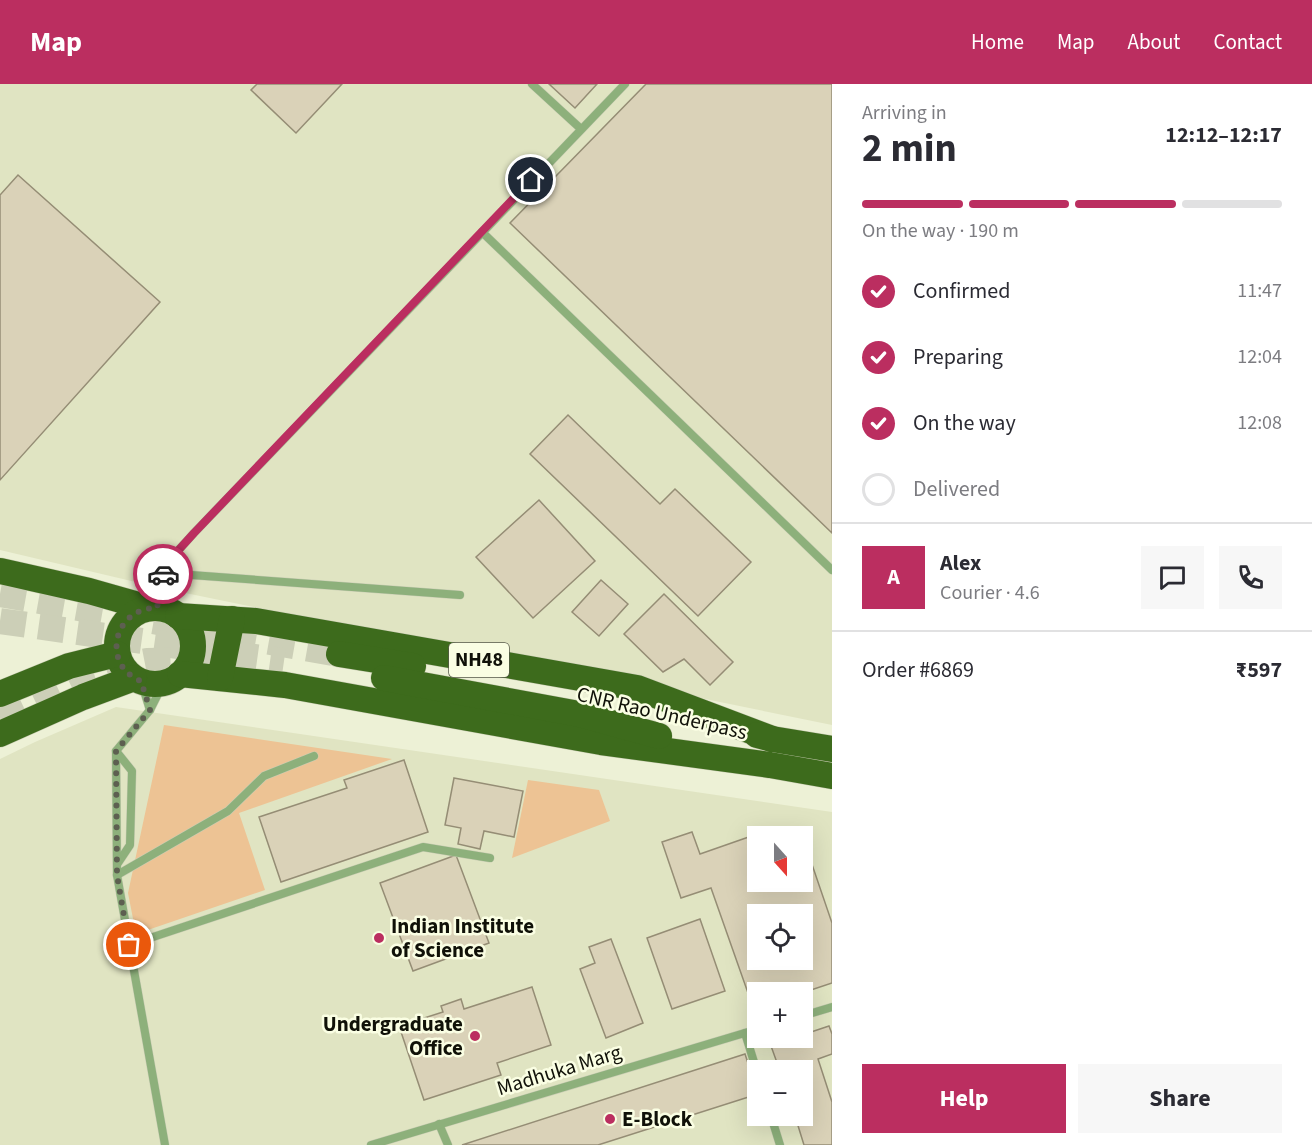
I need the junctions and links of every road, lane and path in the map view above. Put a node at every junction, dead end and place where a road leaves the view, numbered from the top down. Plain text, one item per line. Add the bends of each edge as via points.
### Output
1 (532, 84) edge
2 (626, 84) edge
3 (581, 129) junction
4 (482, 232) junction
5 (832, 570) edge
6 (0, 571) edge
7 (164, 573) junction
8 (460, 595) dead end
9 (161, 610) junction
10 (232, 619) junction
11 (117, 654) junction
12 (220, 678) junction
13 (155, 679) junction
14 (0, 694) edge
15 (150, 710) junction
16 (0, 734) edge
17 (772, 739) junction
18 (832, 749) edge
19 (116, 751) junction
20 (314, 756) dead end
21 (770, 765) junction
22 (832, 776) edge
23 (490, 858) dead end
24 (117, 864) junction
25 (117, 875) junction
26 (129, 945) junction
27 (832, 1007) edge
28 (813, 1013) edge
29 (745, 1033) joint
30 (754, 1060) edge
31 (439, 1124) junction
32 (774, 1126) edge
33 (165, 1145) edge
34 (371, 1145) edge
35 (448, 1145) edge
36 (780, 1145) edge

1 - 3 lane
2 - 3 lane
3 - 4 lane
4 - 5 lane
4 - 7 lane via 194,533 165,565
6 - 9 highway
7 - 8 lane
7 - 9 lane
9 - 10 highway, NH48
9 - 11 highway via 140,610 130,616 117,637
9 - 13 highway via 184,620 193,642 192,654 188,665
10 - 12 highway
10 - 17 highway, NH48 via 637,688
11 - 13 highway via 125,670
11 - 14 highway via 69,666
12 - 13 highway
12 - 21 highway via 285,685 601,741
13 - 15 lane
13 - 15 lane
13 - 16 highway via 83,697
15 - 19 lane
17 - 18 highway, NH48
17 - 21 highway, CNR Rao Underpass via 629,701 340,662 579,714
19 - 24 lane
19 - 24 lane via 132,771 130,845
20 - 25 lane via 264,776 228,811
21 - 22 highway
23 - 26 lane via 423,847
24 - 25 lane
25 - 26 lane
26 - 33 lane
27 - 28 lane
29 - 30 lane
29 - 31 lane, Madhuka Marg
31 - 34 lane, Madhuka Marg
31 - 35 lane
32 - 36 lane

